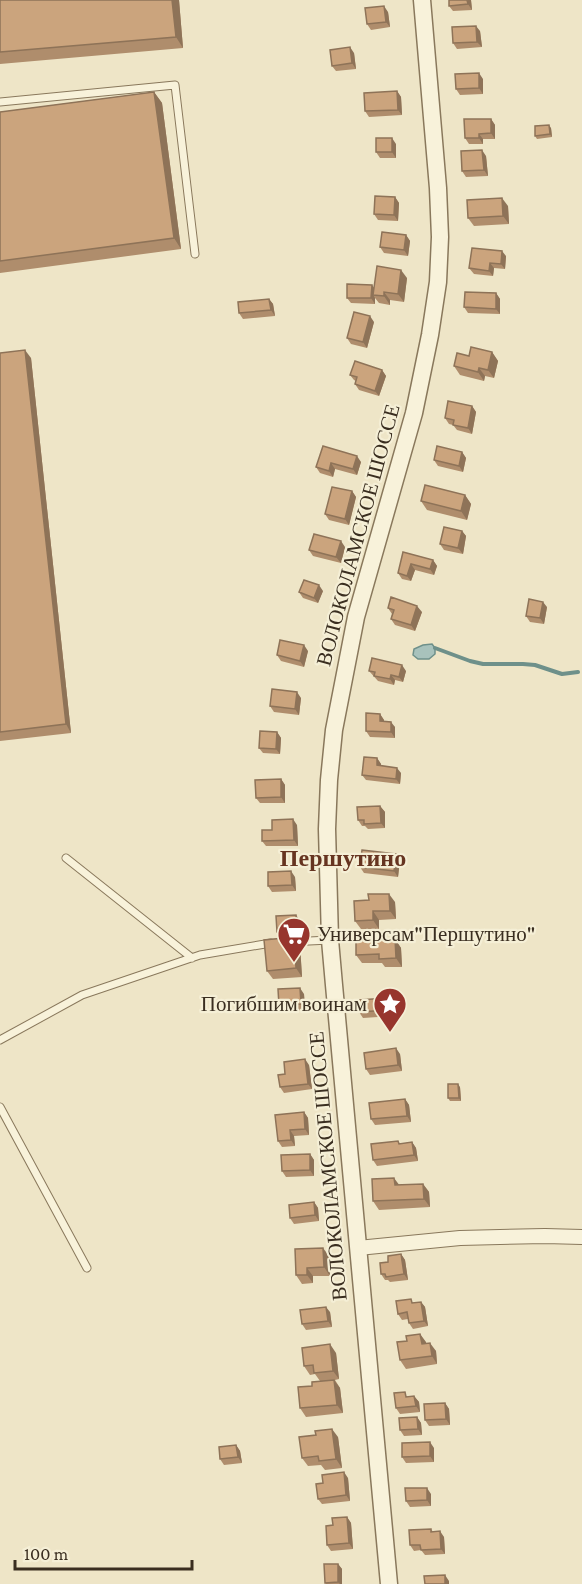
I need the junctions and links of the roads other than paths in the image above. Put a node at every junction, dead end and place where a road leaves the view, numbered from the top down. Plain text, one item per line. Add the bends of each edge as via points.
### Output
1 (422, 0) edge
2 (0, 102) edge
3 (195, 254) dead end
4 (66, 858) dead end
5 (330, 940) junction
6 (192, 958) junction
7 (0, 1040) edge
8 (0, 1107) edge
9 (582, 1237) edge
10 (358, 1248) junction
11 (87, 1268) dead end
12 (389, 1584) edge

1 - 5 street, ВОЛОКОЛАМСКОЕ ШОССЕ via 438,198 438,282 414,413 356,617 334,730 327,829
2 - 3 lane via 175,85
4 - 6 lane
5 - 6 lane via 265,944
5 - 10 street, ВОЛОКОЛАМСКОЕ ШОССЕ
6 - 7 lane via 82,995
8 - 11 lane
9 - 10 street via 460,1238
10 - 12 street, ВОЛОКОЛАМСКОЕ ШОССЕ

